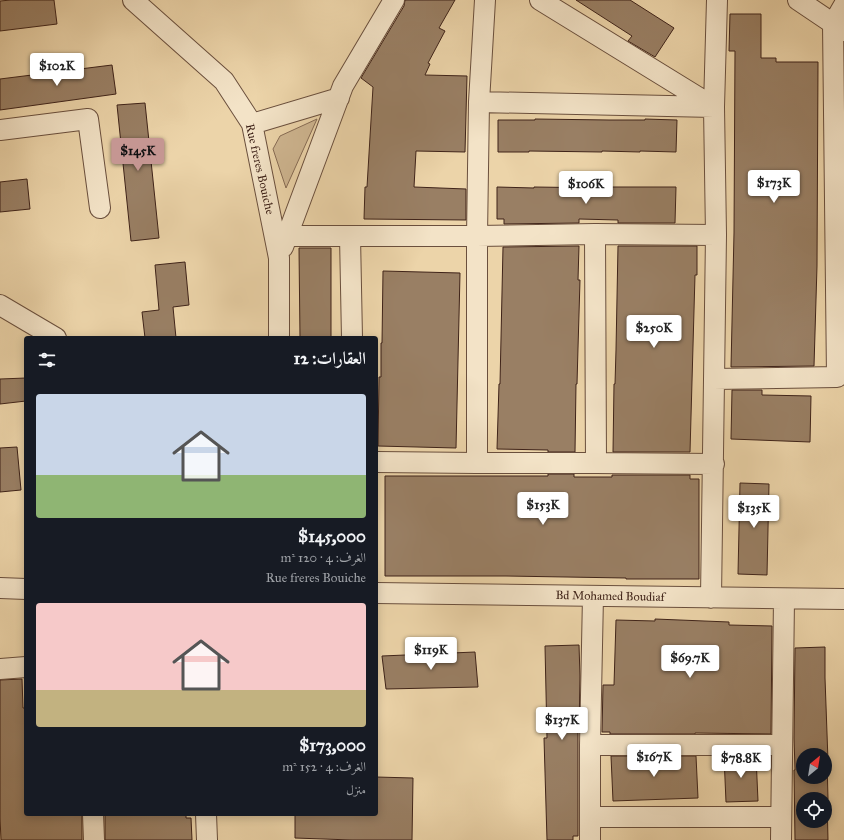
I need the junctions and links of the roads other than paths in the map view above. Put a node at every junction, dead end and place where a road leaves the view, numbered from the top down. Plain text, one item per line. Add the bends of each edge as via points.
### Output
1 (133, 0) edge
2 (394, 0) edge
3 (485, 0) edge
4 (540, 0) edge
5 (717, 0) edge
6 (798, 0) edge
7 (844, 5) edge
8 (839, 27) edge
9 (339, 98) junction
10 (479, 102) junction
11 (714, 107) junction
12 (252, 124) junction
13 (0, 130) edge
14 (100, 208) dead end
15 (595, 234) junction
16 (716, 235) junction
17 (287, 236) junction
18 (350, 236) junction
19 (477, 236) junction
20 (279, 258) junction
21 (0, 305) edge
22 (53, 336) edge
23 (279, 336) edge
24 (352, 336) edge
25 (714, 379) junction
26 (378, 462) edge
27 (477, 463) junction
28 (596, 463) junction
29 (714, 464) junction
30 (0, 588) edge
31 (24, 589) edge
32 (378, 593) edge
33 (593, 596) junction
34 (711, 598) junction
35 (784, 598) junction
36 (844, 599) edge
37 (24, 668) edge
38 (0, 669) edge
39 (590, 744) junction
40 (782, 745) junction
41 (93, 816) edge
42 (206, 816) edge
43 (590, 817) junction
44 (781, 817) junction
45 (94, 840) edge
46 (207, 840) edge
47 (590, 840) edge
48 (781, 840) edge

1 - 12 street, Rue freres Bouiche via 224,81
2 - 9 street via 343,86
3 - 10 street
4 - 11 street
5 - 11 street
6 - 8 street
7 - 8 street
8 - 25 street via 837,377
9 - 12 street
9 - 17 street
10 - 11 street
10 - 19 street
11 - 16 street
12 - 20 street, Rue freres Bouiche
13 - 14 street via 88,120
15 - 16 street
15 - 19 street
15 - 28 street
16 - 25 street
17 - 18 street
17 - 20 street
18 - 19 street
18 - 24 street
19 - 27 street
20 - 23 street, Rue freres Bouiche
21 - 22 street
25 - 29 street
26 - 27 street
27 - 28 street
28 - 29 street
29 - 34 street
30 - 31 street
32 - 33 street, Bd Mohamed Boudiaf
33 - 34 street, Bd Mohamed Boudiaf
33 - 39 street
34 - 35 street, Bd Mohamed Boudiaf
35 - 36 street, Bd Mohamed Boudiaf
35 - 40 street
37 - 38 street
39 - 40 street
39 - 43 street
40 - 44 street
41 - 45 street
42 - 46 street
43 - 44 street
43 - 47 street
44 - 48 street

